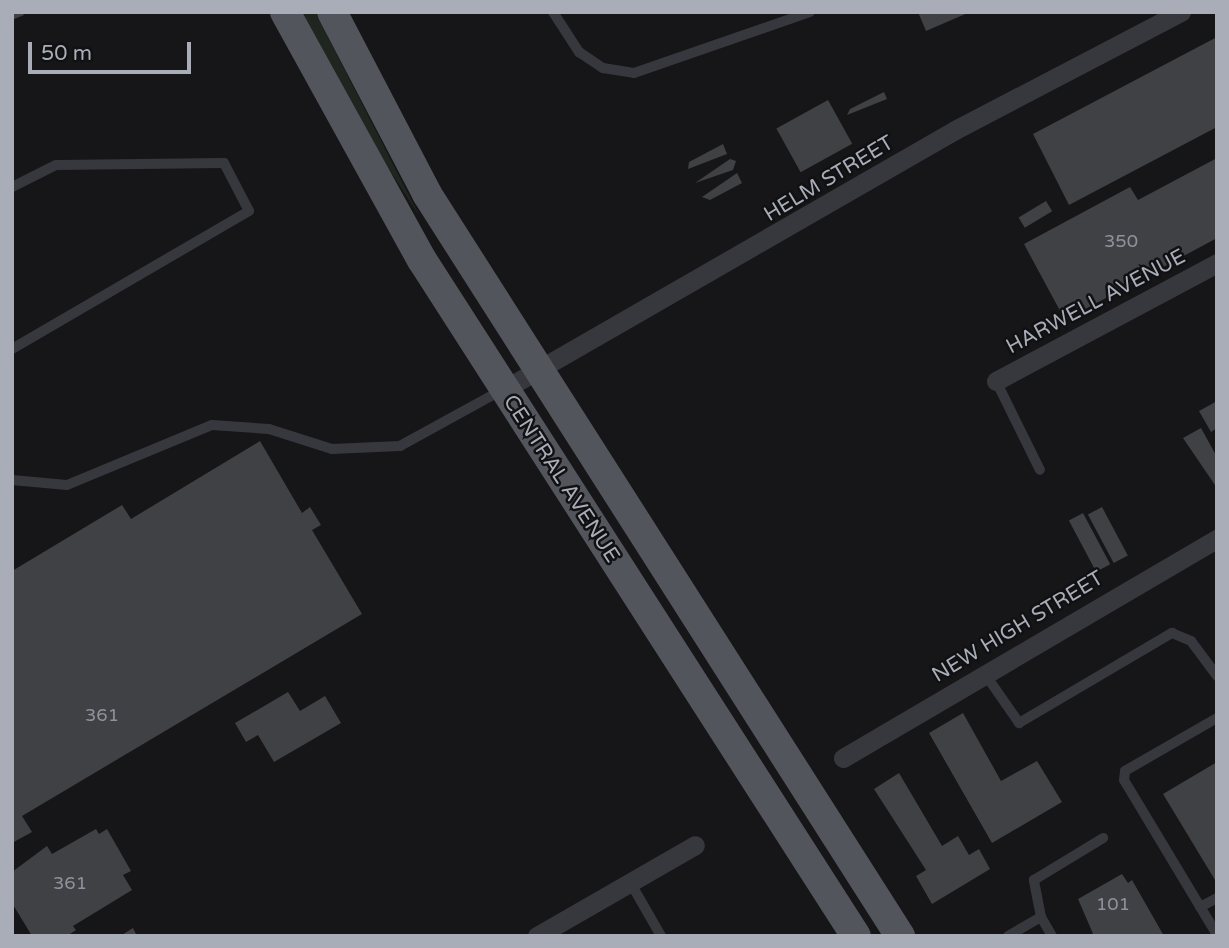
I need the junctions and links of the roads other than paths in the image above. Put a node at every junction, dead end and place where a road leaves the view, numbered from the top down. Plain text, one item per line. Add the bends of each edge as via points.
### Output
1 (285, 12) edge
2 (332, 12) edge
3 (553, 12) edge
4 (810, 12) edge
5 (1181, 12) edge
6 (12, 187) edge
7 (1217, 263) edge
8 (12, 349) edge
9 (536, 369) junction
10 (996, 381) joint
11 (503, 390) junction
12 (1040, 470) dead end
13 (12, 480) edge
14 (1217, 539) edge
15 (984, 674) junction
16 (1217, 676) edge
17 (1217, 718) edge
18 (843, 758) dead end
19 (1103, 838) dead end
20 (695, 845) dead end
21 (630, 882) junction
22 (1217, 898) edge
23 (1200, 907) junction
24 (1041, 918) junction
25 (547, 933) edge
26 (1217, 935) edge
27 (661, 936) edge
28 (856, 936) edge
29 (900, 936) edge
30 (1008, 936) edge
31 (1052, 936) edge

1 - 11 main road, CENTRAL AVENUE via 345,132
2 - 9 main road, CENTRAL AVENUE via 427,194
3 - 4 lane via 579,52 603,68 634,73
5 - 9 street, HELM STREET via 955,130 830,207
6 - 8 lane via 56,165 224,163 249,211
7 - 10 street, HARWELL AVENUE
9 - 11 street, HELM STREET
9 - 29 main road, CENTRAL AVENUE
10 - 12 lane
11 - 13 lane via 400,446 332,449 269,429 212,425 67,485
11 - 28 main road, CENTRAL AVENUE
14 - 15 street, NEW HIGH STREET
15 - 16 lane via 1019,723 1172,633 1191,641
15 - 18 street, NEW HIGH STREET
17 - 23 lane via 1125,771 1124,780
19 - 24 lane via 1034,880
20 - 21 street
21 - 25 street
21 - 27 lane
22 - 23 lane
23 - 26 lane
24 - 30 lane
24 - 31 lane

